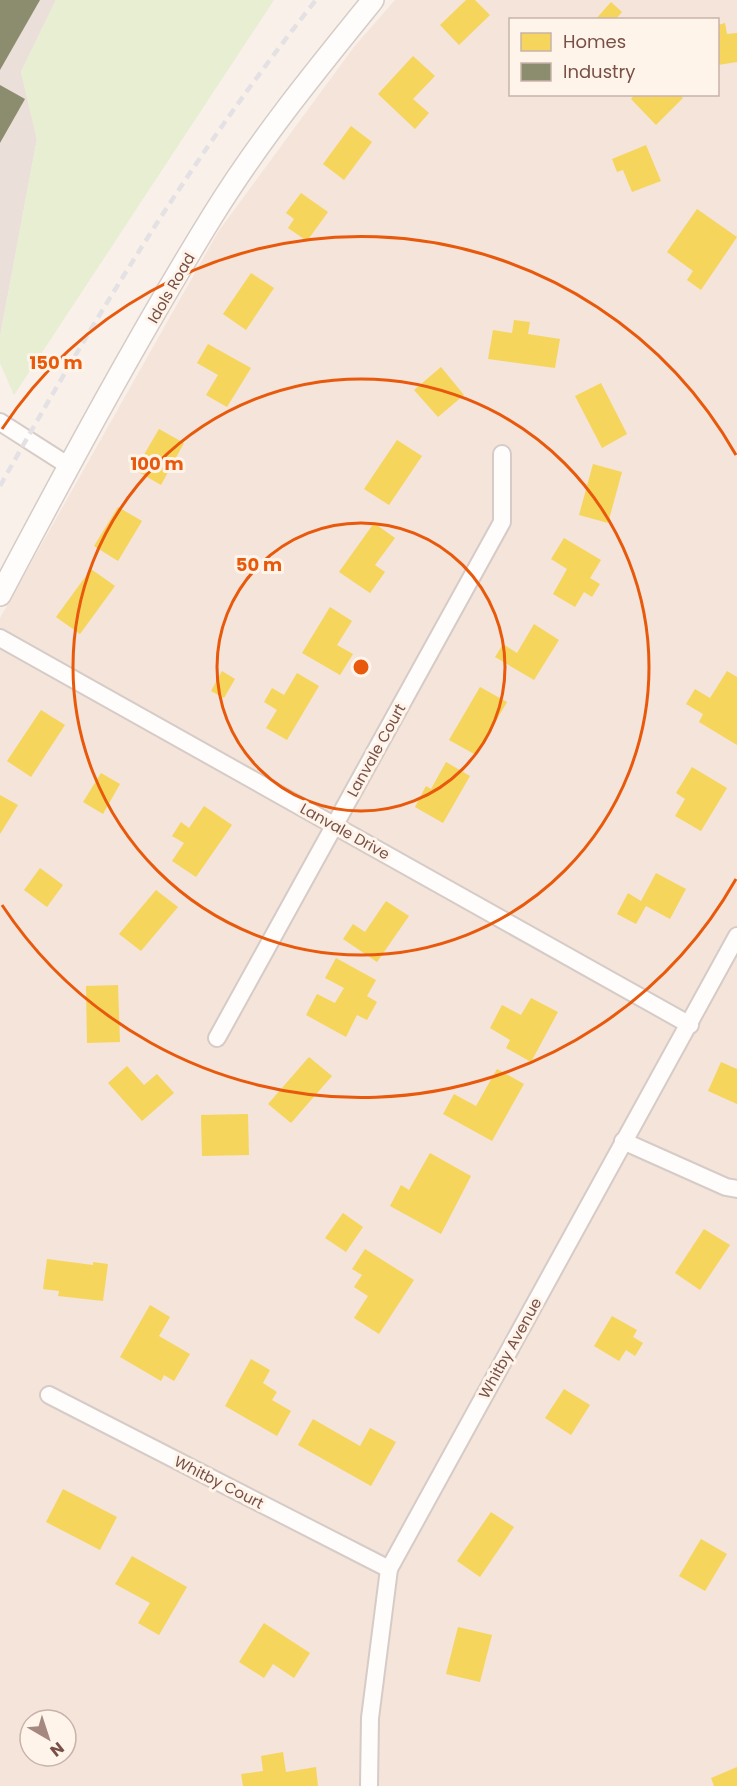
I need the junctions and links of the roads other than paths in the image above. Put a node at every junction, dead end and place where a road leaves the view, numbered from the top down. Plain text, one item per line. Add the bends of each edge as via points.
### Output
1 (373, 0) edge
2 (0, 422) edge
3 (502, 454) dead end
4 (69, 466) junction
5 (0, 595) edge
6 (0, 638) edge
7 (334, 825) junction
8 (737, 936) edge
9 (690, 1025) junction
10 (216, 1038) dead end
11 (623, 1141) junction
12 (737, 1189) edge
13 (49, 1395) dead end
14 (389, 1569) junction
15 (369, 1786) edge

1 - 4 street, Idols Road via 289,105 213,214
2 - 4 street
3 - 7 street, Lanvale Court via 502,522
4 - 5 street, Idols Road
6 - 7 street, Lanvale Drive
7 - 9 street, Lanvale Drive
7 - 10 street, Lanvale Court
8 - 9 street, Whitby Avenue
9 - 11 street, Whitby Avenue
11 - 12 street
11 - 14 street, Whitby Avenue
13 - 14 street, Whitby Court
14 - 15 street, Whitby Avenue via 370,1718

